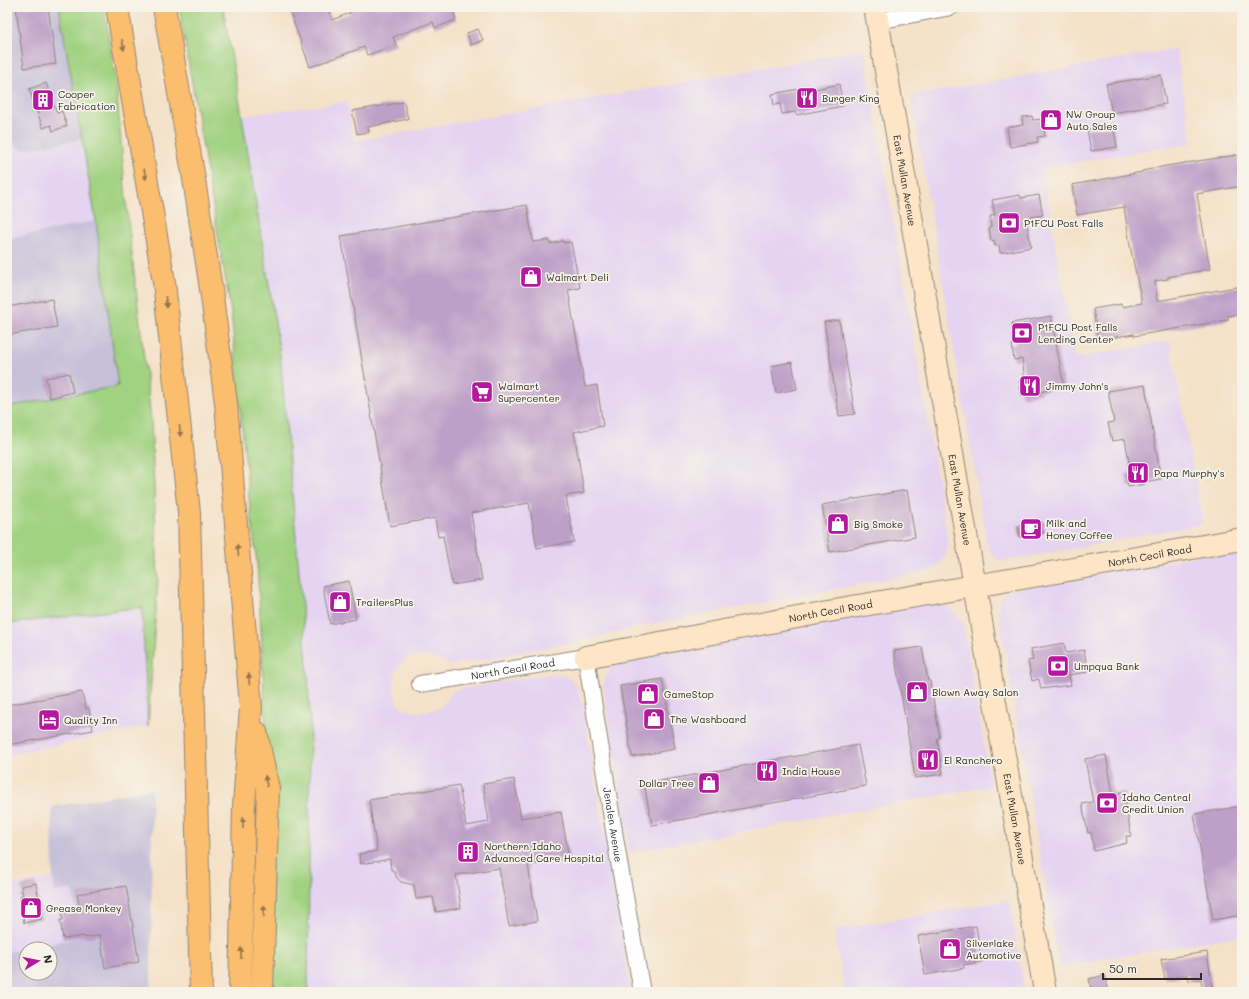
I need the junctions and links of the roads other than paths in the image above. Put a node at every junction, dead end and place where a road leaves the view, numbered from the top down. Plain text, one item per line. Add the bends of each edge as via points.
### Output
1 (117, 7) edge
2 (164, 7) edge
3 (951, 7) edge
4 (876, 14) edge
5 (1242, 539) edge
6 (975, 586) junction
7 (586, 657) junction
8 (420, 684) dead end
9 (251, 707) junction
10 (201, 991) edge
11 (240, 992) edge
12 (262, 992) edge
13 (642, 992) edge
14 (1045, 992) edge

1 -> 10 highway via 164,282 189,512
9 -> 2 highway via 226,403 194,173
3 - 4 street
4 - 6 main road, East Mullan Avenue
5 - 6 main road, North Cecil Road
6 - 7 main road, North Cecil Road
6 - 14 main road, East Mullan Avenue
7 - 8 street, North Cecil Road
7 - 13 street, Jenalen Avenue
11 -> 9 highway via 244,806
12 -> 9 highway via 268,788

